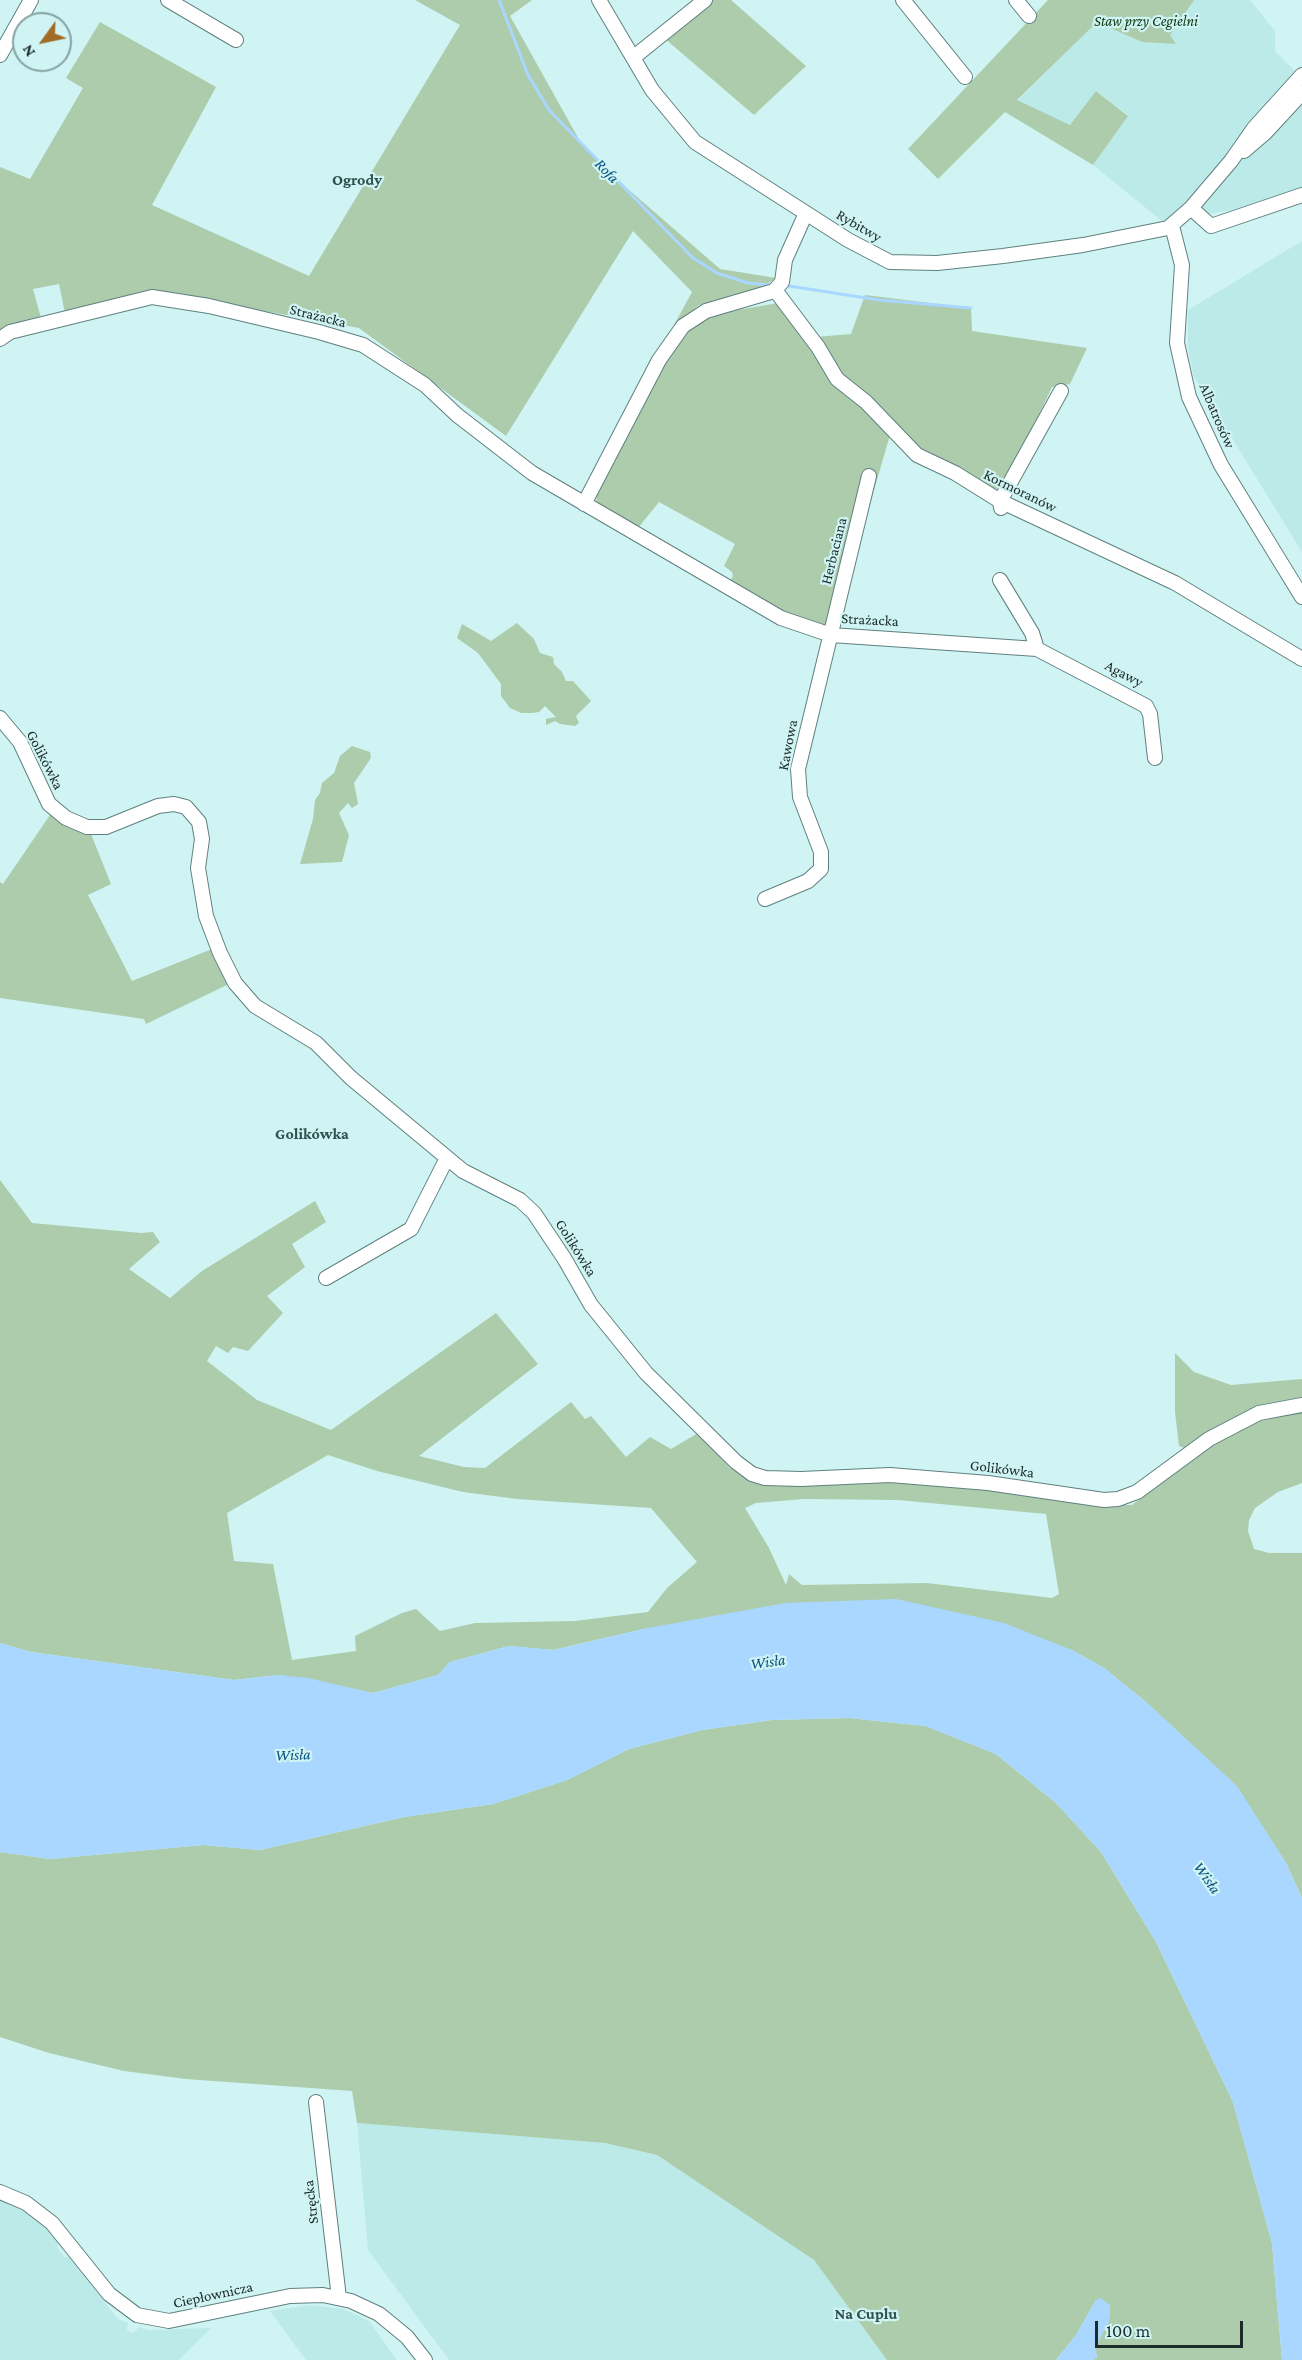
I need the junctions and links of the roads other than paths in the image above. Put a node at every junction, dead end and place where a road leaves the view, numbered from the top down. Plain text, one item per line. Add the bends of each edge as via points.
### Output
1 (31, 0) edge
2 (168, 0) edge
3 (599, 0) edge
4 (705, 0) edge
5 (903, 0) edge
6 (1016, 0) edge
7 (1029, 16) dead end
8 (236, 40) dead end
9 (0, 55) edge
10 (634, 57) junction
11 (1302, 75) edge
12 (965, 77) dead end
13 (1302, 93) edge
14 (1231, 161) junction
15 (1302, 195) edge
16 (1191, 208) junction
17 (806, 213) junction
18 (1172, 226) junction
19 (775, 290) junction
20 (0, 339) edge
21 (1061, 391) dead end
22 (869, 476) dead end
23 (584, 504) junction
24 (1001, 506) junction
25 (1000, 580) dead end
26 (1302, 597) edge
27 (831, 635) junction
28 (1037, 649) junction
29 (1302, 659) edge
30 (0, 718) edge
31 (1155, 758) dead end
32 (765, 899) dead end
33 (447, 1158) junction
34 (326, 1278) dead end
35 (1302, 1405) edge
36 (316, 2102) dead end
37 (0, 2192) edge
38 (339, 2298) junction
39 (425, 2360) edge

1 - 9 street
2 - 8 street
3 - 10 street, Rybitwy
4 - 10 street
5 - 12 street
6 - 7 street
10 - 17 street, Rybitwy via 652,90 695,142
11 - 14 street, Rybitwy via 1254,128
13 - 14 street, Rybitwy via 1265,134
14 - 16 street, Rybitwy
15 - 16 street via 1214,225
16 - 18 street, Rybitwy
17 - 18 street, Rybitwy via 890,261 937,263 1093,243
17 - 19 street via 785,261 782,282
18 - 26 street, Albatrosów via 1182,265 1177,342 1194,410 1233,487
19 - 23 street via 706,311 683,326 659,360
19 - 24 street, Kormoranów via 837,379 866,402 917,455 955,473
20 - 23 street, Strażacka via 10,332 152,297 319,332 363,345 407,374 532,473
21 - 24 street
22 - 27 street, Herbaciana
23 - 27 street, Strażacka via 781,618
24 - 29 street, Kormoranów via 1175,583
25 - 28 street via 1032,633
27 - 28 street, Strażacka
27 - 32 street, Kawowa via 798,769 800,797 821,852 821,869 808,881
28 - 31 street, Agawy via 1146,706
30 - 33 street, Golikówka via 20,742 49,804 66,818 87,827 106,827 158,806 186,807 200,822 198,868 206,916 235,983 255,1006 316,1043 351,1078
33 - 34 street via 411,1229
33 - 35 street, Golikówka via 463,1171 520,1200 534,1213 591,1305 646,1372 736,1462 765,1478 890,1475 988,1482 1118,1499 1137,1492 1209,1439 1259,1413
36 - 38 street, Stręcka
37 - 38 street, Ciepłownicza via 48,2218 109,2294 123,2307 147,2319 169,2321 290,2296
38 - 39 street, Ciepłownicza via 366,2307 395,2325

